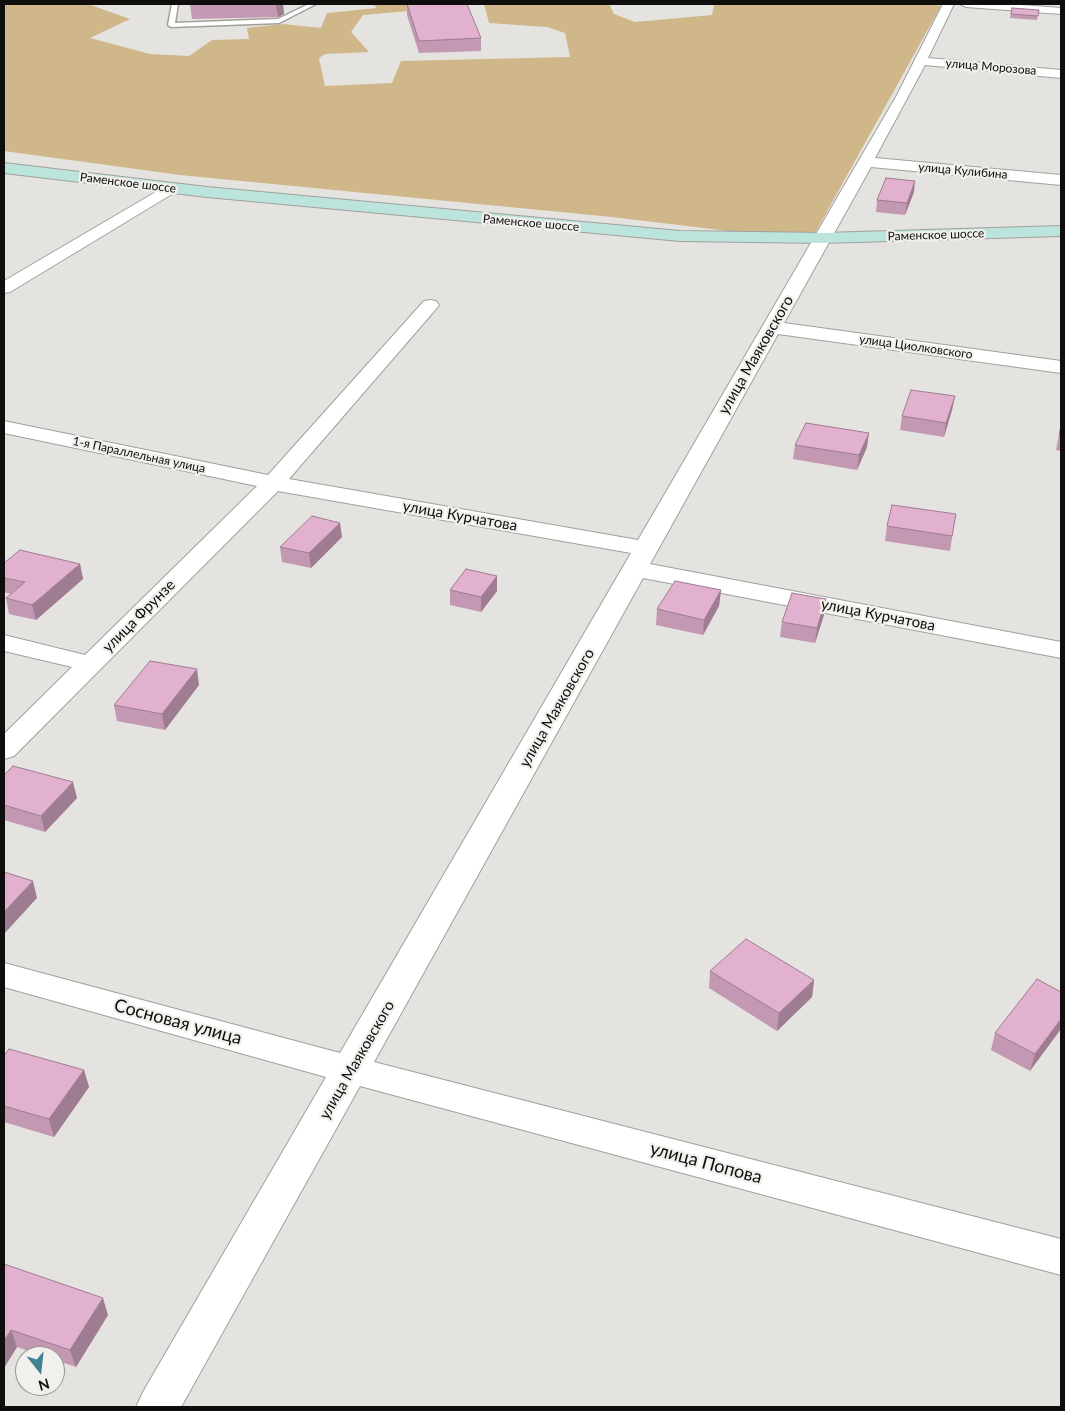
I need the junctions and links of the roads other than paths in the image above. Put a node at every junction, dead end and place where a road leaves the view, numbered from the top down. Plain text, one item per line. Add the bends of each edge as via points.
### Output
1 (175, 4) edge
2 (313, 4) edge
3 (948, 4) edge
4 (966, 4) edge
5 (1061, 11) edge
6 (920, 61) junction
7 (1061, 74) edge
8 (866, 162) junction
9 (4, 168) edge
10 (1061, 180) edge
11 (171, 188) junction
12 (1061, 231) edge
13 (823, 238) junction
14 (4, 288) edge
15 (430, 305) dead end
16 (771, 327) junction
17 (1061, 368) edge
18 (4, 427) edge
19 (273, 482) junction
20 (641, 559) junction
21 (4, 643) edge
22 (1061, 650) edge
23 (91, 664) junction
24 (4, 750) edge
25 (4, 975) edge
26 (352, 1070) junction
27 (1061, 1257) edge
28 (158, 1407) edge

1 - 2 lane via 170,25 279,21
3 - 6 street, улица Маяковского
4 - 5 street
6 - 7 street, улица Морозова
6 - 8 street, улица Маяковского
8 - 10 street, улица Кулибина
8 - 13 street, улица Маяковского
9 - 11 main road, Раменское шоссе
11 - 13 main road, Раменское шоссе via 680,236
11 - 14 street
12 - 13 main road, Раменское шоссе
13 - 16 street, улица Маяковского
15 - 19 street, улица Фрунзе
16 - 17 street, улица Циолковского
16 - 20 street, улица Маяковского
18 - 19 street, 1-я Параллельная улица
19 - 20 street, улица Курчатова
19 - 23 street, улица Фрунзе
20 - 22 street, улица Курчатова
20 - 26 street, улица Маяковского
21 - 23 street
23 - 24 street, улица Фрунзе
25 - 26 street, Сосновая улица
26 - 27 street, улица Попова
26 - 28 street, улица Маяковского

